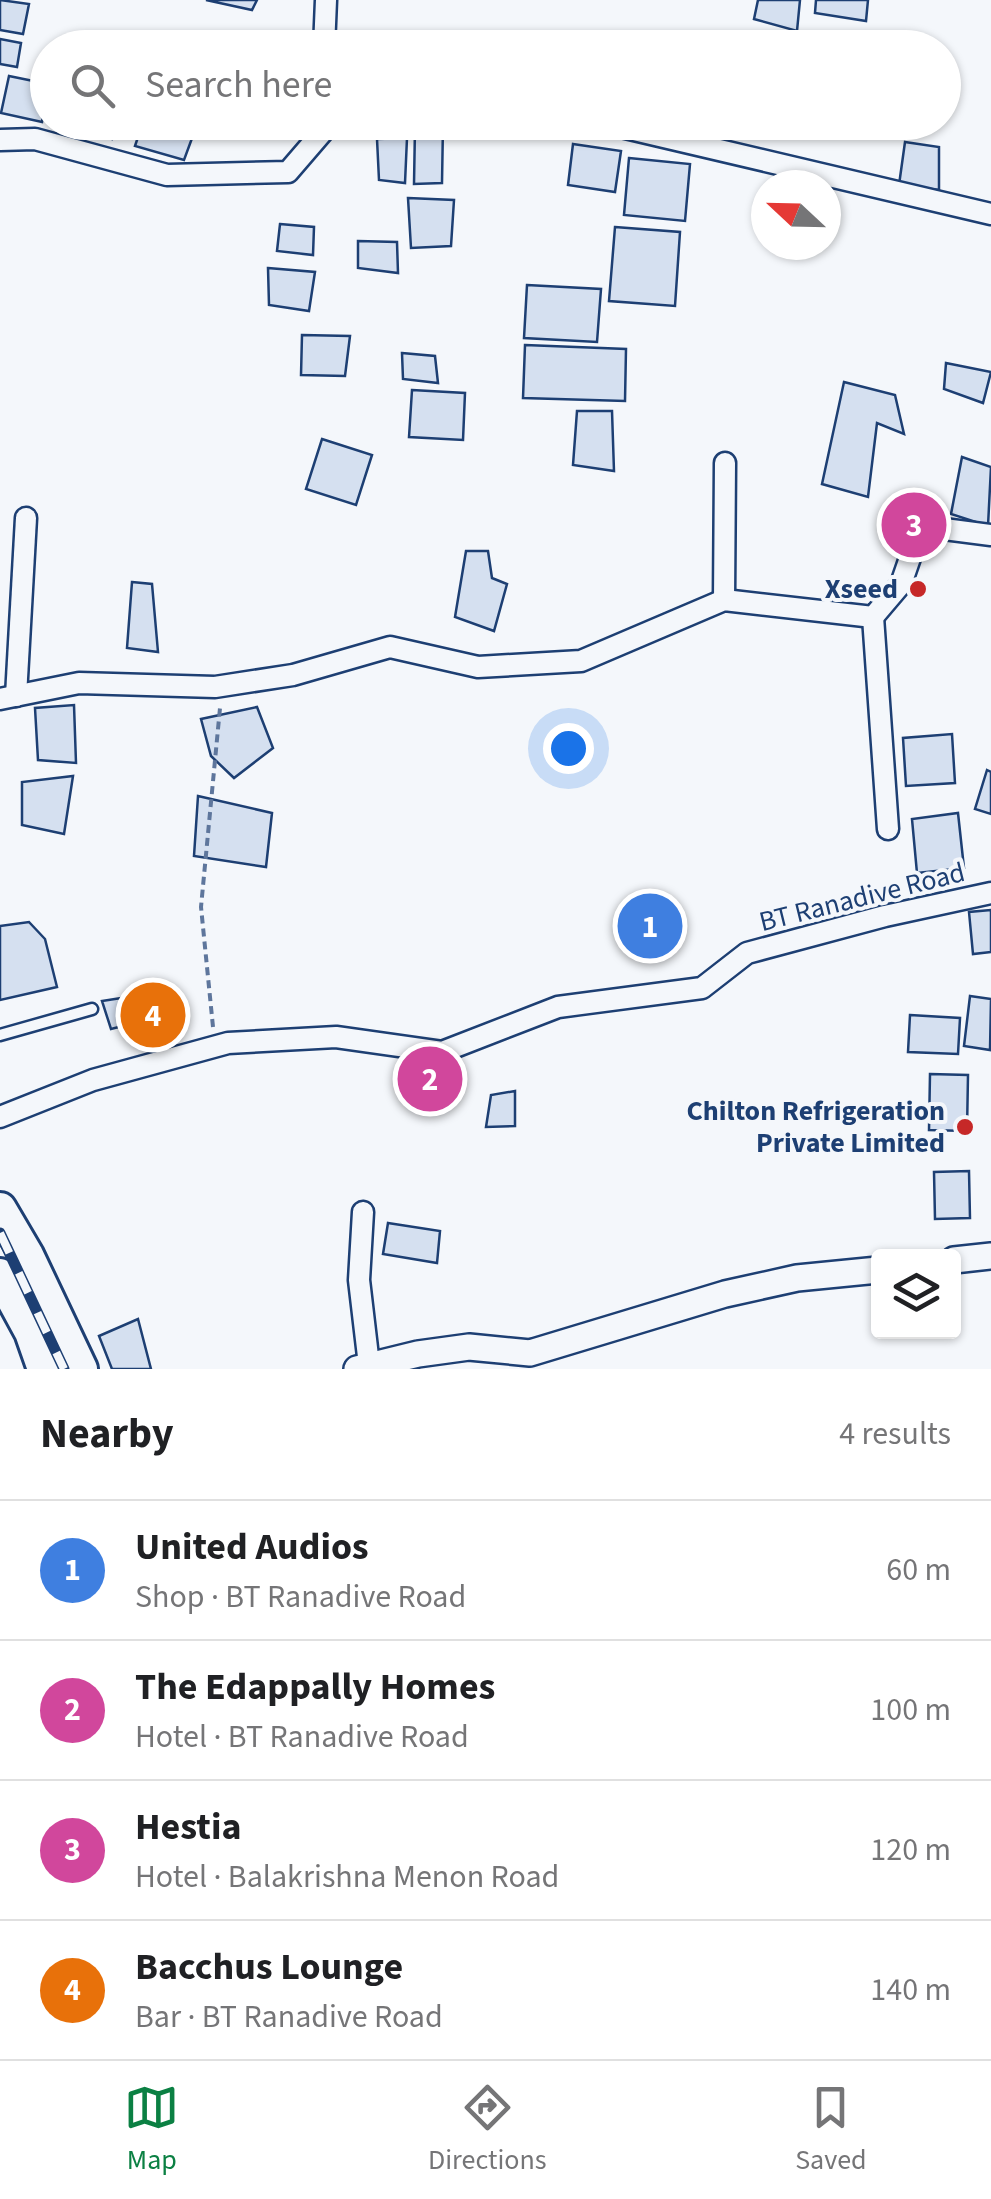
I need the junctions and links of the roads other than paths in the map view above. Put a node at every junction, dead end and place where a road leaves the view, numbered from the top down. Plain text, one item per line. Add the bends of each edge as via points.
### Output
1 (326, 0) edge
2 (325, 30) edge
3 (30, 139) edge
4 (0, 140) edge
5 (39, 140) edge
6 (316, 140) edge
7 (664, 140) edge
8 (991, 214) edge
9 (725, 463) dead end
10 (26, 518) dead end
11 (991, 535) edge
12 (724, 600) junction
13 (873, 617) junction
14 (8, 698) edge
15 (888, 829) dead end
16 (991, 894) edge
17 (92, 1009) dead end
18 (0, 1035) edge
19 (0, 1116) edge
20 (0, 1209) edge
21 (363, 1212) dead end
22 (991, 1256) edge
23 (961, 1259) edge
24 (871, 1271) edge
25 (0, 1275) edge
26 (532, 1361) edge
27 (363, 1367) edge
28 (44, 1369) edge
29 (81, 1369) edge

1 - 2 street
3 - 4 street
5 - 6 street via 167,175 288,172
7 - 8 street
9 - 12 street
10 - 14 street
11 - 13 street via 922,526 901,584
12 - 13 street
12 - 14 street via 581,661 478,667 390,647 294,675 222,686 79,683
13 - 15 street
16 - 19 street, BT Ranadive Road via 748,953 702,988 558,1007 442,1052 336,1036 215,1046 93,1080
17 - 18 lane
20 - 29 main road
21 - 27 street
22 - 23 street
24 - 26 street via 726,1294
25 - 28 main road
26 - 27 street via 469,1347

